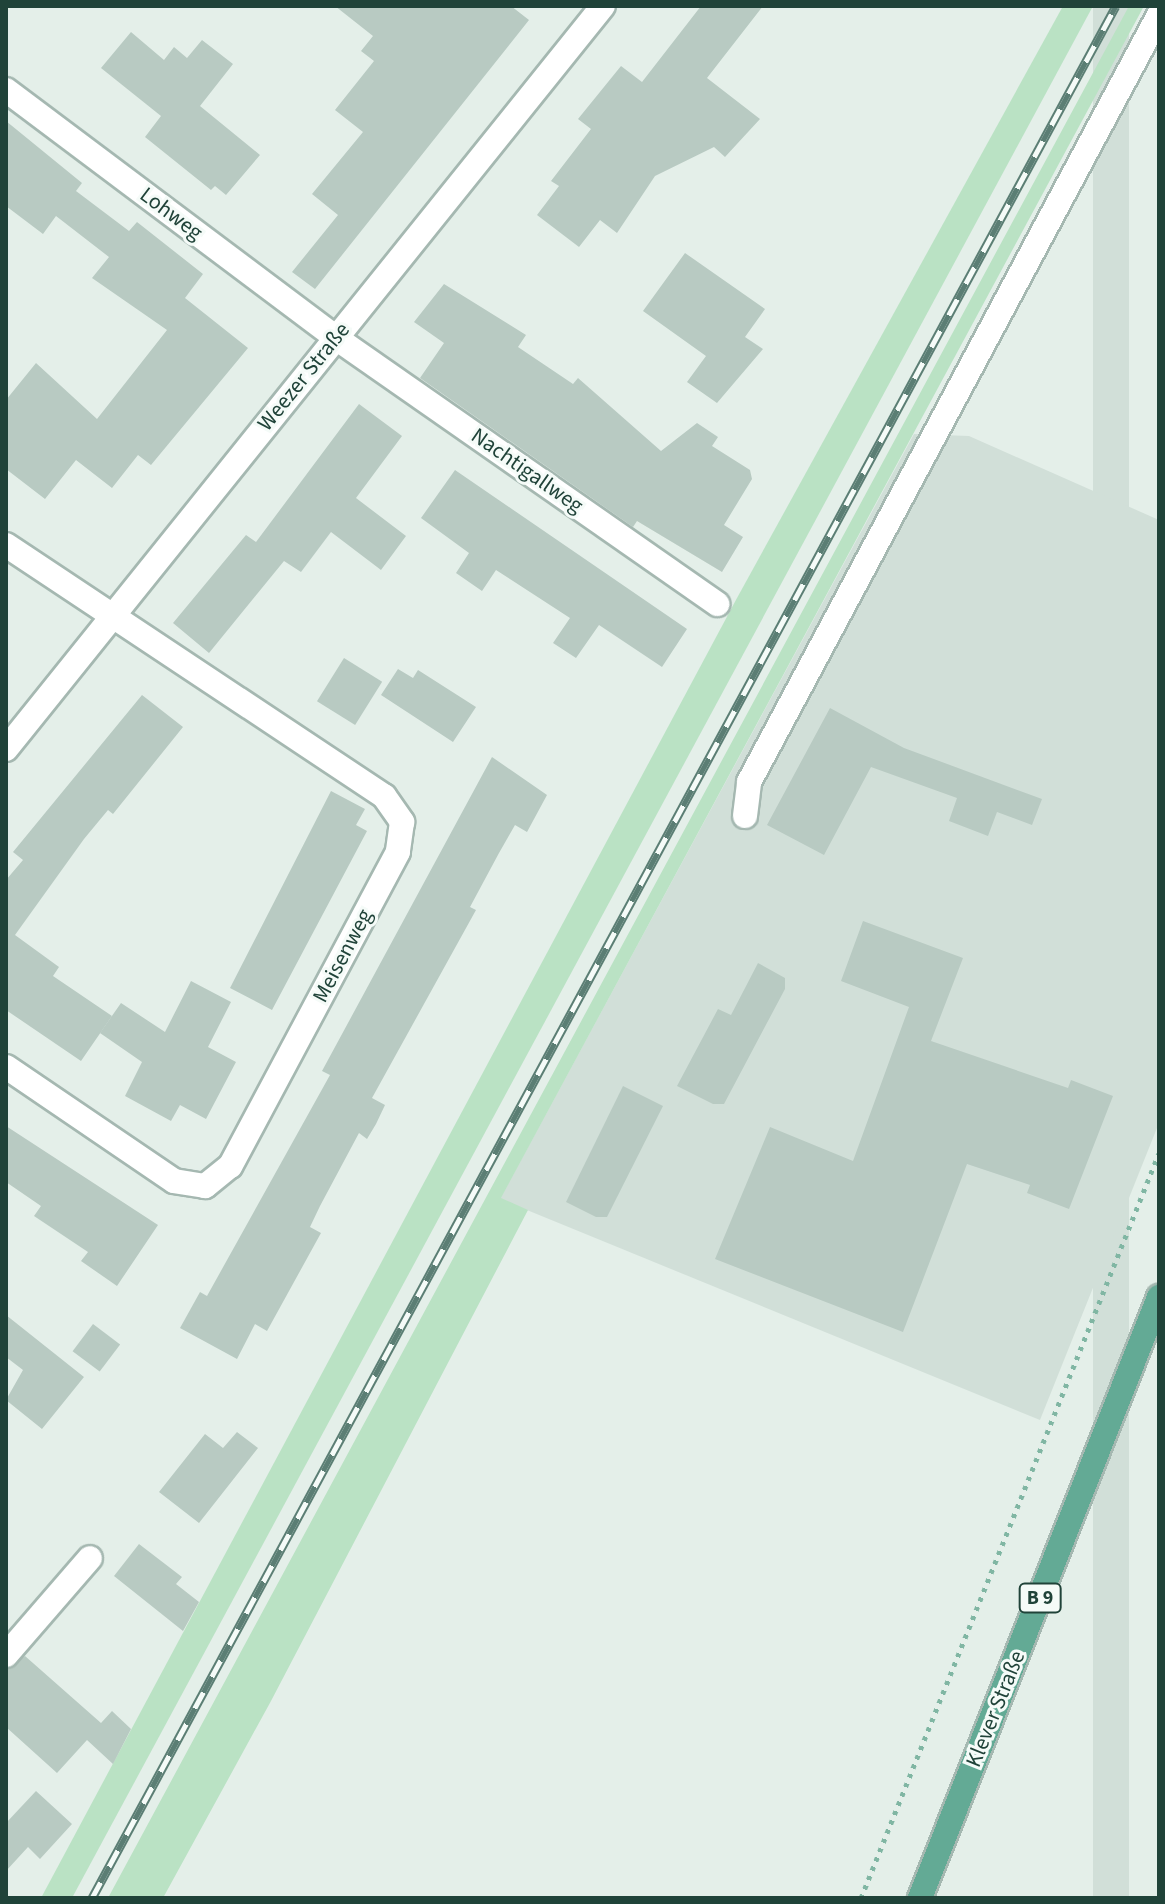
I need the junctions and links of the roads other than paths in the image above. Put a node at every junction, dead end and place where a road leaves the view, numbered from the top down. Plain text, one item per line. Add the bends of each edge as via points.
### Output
1 (603, 6) edge
2 (1159, 15) edge
3 (6, 90) edge
4 (336, 338) junction
5 (6, 545) edge
6 (718, 604) dead end
7 (111, 619) junction
8 (6, 749) edge
9 (745, 816) dead end
10 (6, 1067) edge
11 (1159, 1297) edge
12 (90, 1558) dead end
13 (6, 1655) edge
14 (920, 1898) edge

1 - 4 street, Weezer Straße
2 - 9 street via 749,782
3 - 4 street, Lohweg
4 - 6 street, Nachtigallweg
4 - 7 street, Weezer Straße
5 - 7 street, Meisenweg
7 - 8 street, Weezer Straße
7 - 10 street, Meisenweg via 384,796 402,822 398,852 230,1166 205,1186 174,1181
11 - 14 main road, Klever Straße / B 9
12 - 13 street

